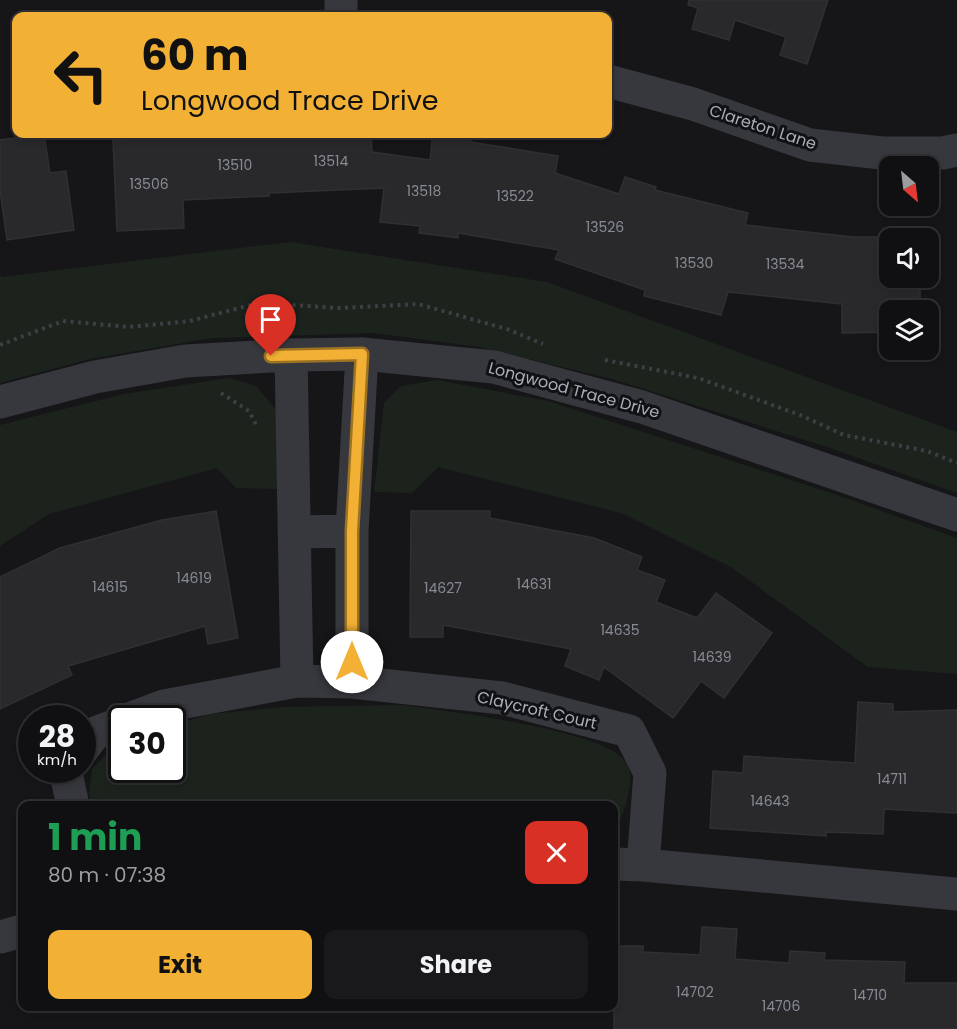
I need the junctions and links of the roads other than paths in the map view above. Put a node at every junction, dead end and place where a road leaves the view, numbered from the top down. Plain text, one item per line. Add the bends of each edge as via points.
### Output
1 (612, 82) edge
2 (957, 150) edge
3 (362, 354) junction
4 (291, 355) junction
5 (0, 402) edge
6 (957, 515) edge
7 (352, 531) junction
8 (294, 532) junction
9 (297, 681) junction
10 (352, 682) junction
11 (169, 705) edge
12 (68, 783) edge
13 (72, 801) edge
14 (628, 864) edge
15 (957, 894) edge
16 (18, 933) edge
17 (0, 937) edge

1 - 2 street, Clareton Lane via 693,104 810,145 882,153
3 - 4 street, Longwood Trace Drive
3 - 6 street, Longwood Trace Drive via 494,367 631,404
3 - 7 street
4 - 5 street, Longwood Trace Drive via 185,361 95,377
4 - 8 street
7 - 8 street
7 - 10 street
8 - 9 street
9 - 10 street, Claycroft Court
9 - 11 street, Claycroft Court
10 - 14 street, Claycroft Court via 502,699 629,731 650,773
12 - 13 street
14 - 15 street, Claycroft Court
16 - 17 street

